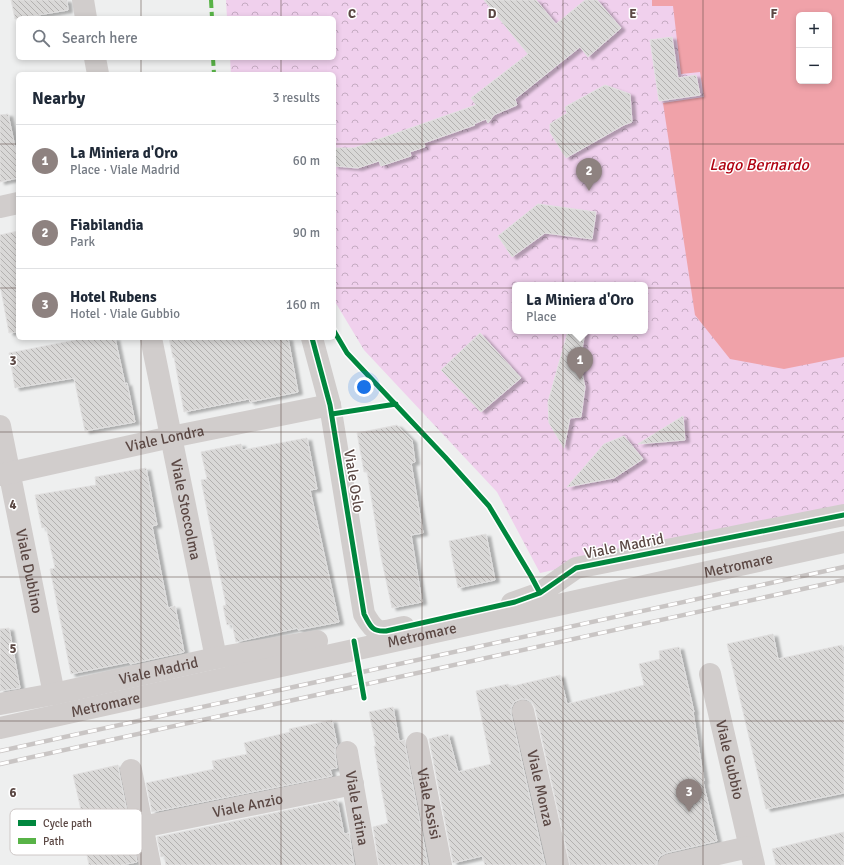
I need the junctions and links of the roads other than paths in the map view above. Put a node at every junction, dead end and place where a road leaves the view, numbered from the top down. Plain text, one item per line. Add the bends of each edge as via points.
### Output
1 (83, 0) edge
2 (86, 16) edge
3 (94, 60) edge
4 (98, 72) edge
5 (16, 203) edge
6 (0, 207) edge
7 (151, 340) edge
8 (313, 340) edge
9 (330, 405) junction
10 (0, 426) edge
11 (171, 437) junction
12 (4, 474) edge
13 (844, 515) edge
14 (844, 542) edge
15 (371, 627) joint
16 (317, 641) dead end
17 (216, 658) junction
18 (710, 674) dead end
19 (54, 694) junction
20 (0, 704) edge
21 (523, 711) dead end
22 (0, 728) edge
23 (417, 743) dead end
24 (347, 752) dead end
25 (131, 770) dead end
26 (353, 784) junction
27 (139, 809) edge
28 (142, 827) joint
29 (751, 856) edge
30 (150, 865) edge
31 (367, 865) edge
32 (441, 865) edge
33 (558, 865) edge
34 (669, 865) edge

1 - 2 street
3 - 4 street
5 - 6 street
7 - 11 street, Viale Stoccolma
8 - 9 street, Viale Oslo
9 - 11 street, Viale Londra
9 - 15 street, Viale Oslo via 364,614
10 - 12 street, Viale Dublino
11 - 12 street, Viale Londra
11 - 17 street, Viale Stoccolma
12 - 19 street, Viale Dublino
13 - 15 street, Viale Madrid via 576,568 540,593 516,602 386,631
14 - 22 street, Metromare
16 - 17 street, Viale Madrid
17 - 19 street, Viale Madrid
18 - 29 street, Viale Gubbio
19 - 20 street, Viale Madrid
21 - 33 street, Viale Monza
23 - 32 street, Viale Assisi
24 - 26 street, Viale Latina
25 - 27 street
26 - 28 street, Viale Anzio
26 - 31 street, Viale Latina
28 - 30 street
29 - 34 street, Viale Gubbio

